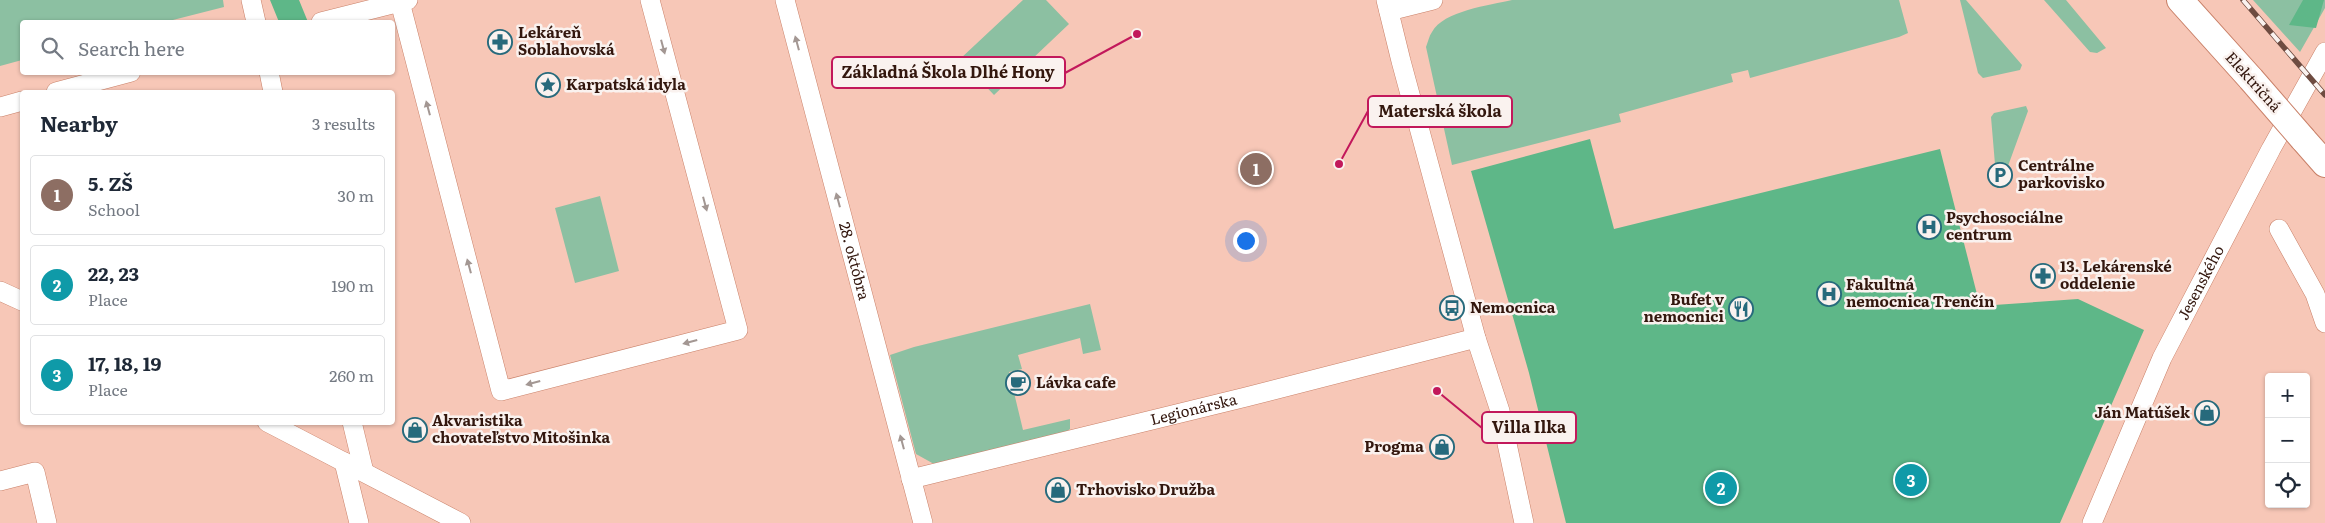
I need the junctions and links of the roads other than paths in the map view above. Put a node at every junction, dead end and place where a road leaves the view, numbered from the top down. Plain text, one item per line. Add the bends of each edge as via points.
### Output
1 (251, 0) edge
2 (650, 0) edge
3 (785, 0) edge
4 (1432, 0) edge
5 (2180, 0) edge
6 (404, 1) edge
7 (1388, 5) edge
8 (256, 20) edge
9 (329, 20) edge
10 (2325, 52) edge
11 (120, 75) edge
12 (269, 75) edge
13 (64, 90) edge
14 (273, 90) edge
15 (20, 103) edge
16 (0, 108) edge
17 (2325, 164) edge
18 (2279, 229) dead end
19 (0, 291) edge
20 (20, 301) edge
21 (2325, 323) edge
22 (1476, 338) junction
23 (273, 425) edge
24 (353, 425) edge
25 (344, 462) junction
26 (364, 472) junction
27 (911, 479) junction
28 (0, 481) edge
29 (47, 523) edge
30 (359, 523) edge
31 (461, 523) edge
32 (923, 523) edge
33 (1524, 523) edge
34 (2092, 523) edge

1 - 8 street
2 -> 6 street via 738,330 501,391
27 -> 3 street, 28. októbra
4 - 7 street
5 - 17 main road, Električná, bridge
6 - 9 street
7 - 22 street via 1400,61
10 - 34 street, Jesenského via 2162,358
11 - 13 street
12 - 14 street
15 - 16 street
18 - 21 street via 2315,294
19 - 20 street
22 - 27 street, Legionárska
22 - 33 street via 1500,411
23 - 25 street
24 - 26 street
25 - 26 street
25 - 30 street
26 - 31 street
27 - 32 street, 28. októbra
28 - 29 street via 35,472

